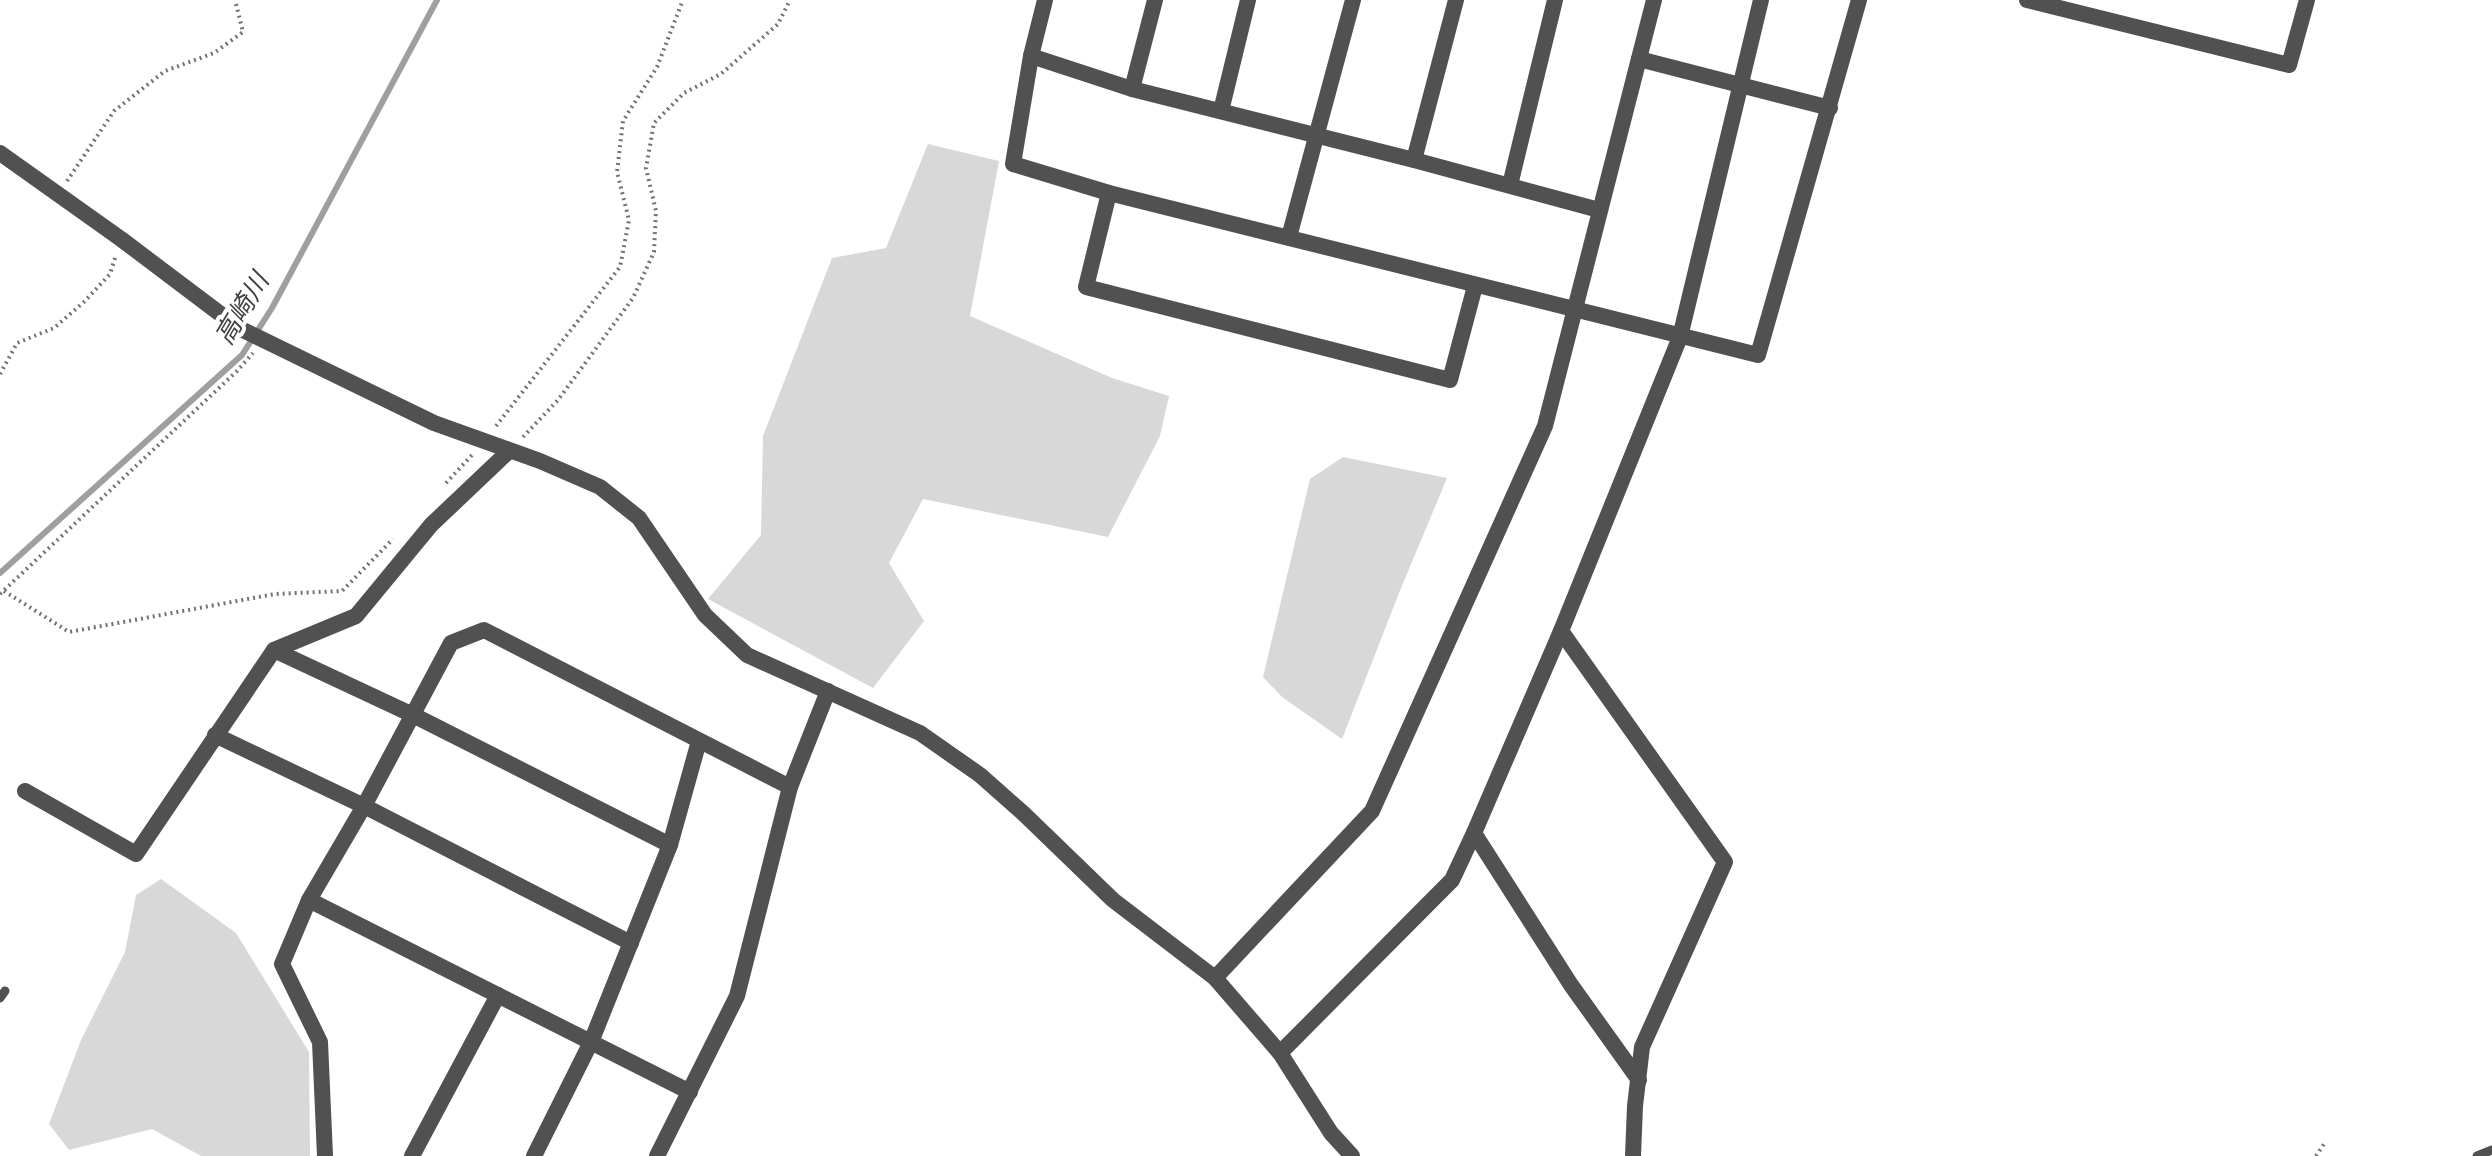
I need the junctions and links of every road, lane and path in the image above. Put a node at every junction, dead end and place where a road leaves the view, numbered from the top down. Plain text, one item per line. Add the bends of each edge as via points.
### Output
1 (235, 0) edge
2 (683, 0) edge
3 (790, 0) edge
4 (1045, 0) edge
5 (1155, 0) edge
6 (1248, 0) edge
7 (1353, 0) edge
8 (1456, 0) edge
9 (1555, 0) edge
10 (1654, 0) edge
11 (1761, 0) edge
12 (1859, 0) edge
13 (2027, 0) edge
14 (2307, 0) edge
15 (2087, 7) edge
16 (1031, 56) junction
17 (1639, 59) junction
18 (1740, 86) junction
19 (1132, 89) junction
20 (1830, 108) junction
21 (1221, 111) junction
22 (1318, 135) junction
23 (0, 153) edge
24 (1414, 160) junction
25 (1510, 185) junction
26 (1109, 193) junction
27 (58, 194) junction
28 (1599, 210) junction
29 (1289, 237) junction
30 (121, 239) junction
31 (1475, 286) junction
32 (1574, 310) junction
33 (1680, 337) junction
34 (264, 341) junction
35 (0, 374) edge
36 (484, 442) junction
37 (509, 451) junction
38 (444, 485) dead end
39 (393, 539) dead end
40 (2, 592) edge
41 (1561, 631) junction
42 (274, 650) junction
43 (828, 691) junction
44 (413, 715) junction
45 (215, 735) junction
46 (699, 741) junction
47 (790, 787) junction
48 (25, 791) dead end
49 (364, 806) junction
50 (1474, 833) junction
51 (670, 845) junction
52 (309, 900) junction
53 (631, 943) junction
54 (1215, 978) junction
55 (498, 995) junction
56 (591, 1042) junction
57 (1280, 1053) junction
58 (1639, 1080) junction
59 (690, 1092) junction
60 (2324, 1144) dead end
61 (2492, 1150) edge
62 (325, 1156) edge
63 (412, 1156) edge
64 (534, 1156) edge
65 (657, 1156) edge
66 (1352, 1156) edge
67 (1633, 1156) edge
68 (2316, 1156) edge
69 (2477, 1156) edge

1 - 27 path via 243,32 214,53 165,71 114,111
2 - 36 path via 657,67 623,121 617,172 629,220 620,267
3 - 37 path via 778,24 721,74 684,93 654,123 646,168 656,211 654,252 633,298 558,400
4 - 16 street
5 - 19 street
6 - 21 street
7 - 22 street
8 - 24 street
9 - 25 street
10 - 17 street
11 - 18 street
12 - 20 street
13 - 15 street
14 - 15 street via 2289,65
16 - 19 street
16 - 26 street via 1013,164
17 - 18 street
17 - 28 street
18 - 20 street
18 - 33 street
19 - 21 street
20 - 33 street via 1758,355
21 - 22 street
22 - 24 street
22 - 29 street
23 - 27 street
24 - 25 street
25 - 28 street
26 - 29 street
26 - 31 street via 1086,287 1435,377 1450,380
27 - 30 street
28 - 32 street
29 - 31 street
30 - 34 street
30 - 35 path via 110,274 54,328 17,343
31 - 32 street
32 - 33 street
32 - 54 street via 1545,426 1372,811
33 - 41 street
34 - 36 street
34 - 40 path
36 - 37 street
36 - 38 path
37 - 42 street via 431,525 356,616
37 - 43 street via 600,487 639,518 705,615 747,655
39 - 40 path via 342,591 275,594 69,632
41 - 50 street
41 - 58 street via 1725,862 1642,1047
42 - 44 street
42 - 45 street
43 - 47 street
43 - 54 street via 920,733 980,775 1113,900
44 - 46 street via 451,643 484,630
44 - 49 street
44 - 51 street
45 - 48 street via 136,854
45 - 49 street
46 - 47 street
46 - 51 street
47 - 59 street via 737,996
49 - 52 street
49 - 53 street
50 - 57 street via 1452,880
50 - 58 street
51 - 53 street
52 - 55 street
52 - 62 street via 282,964 320,1042
53 - 56 street
54 - 57 street
55 - 56 street
55 - 63 street
56 - 59 street
56 - 64 street
57 - 66 street via 1331,1133
58 - 67 street
59 - 65 street
60 - 68 path
61 - 69 lane

